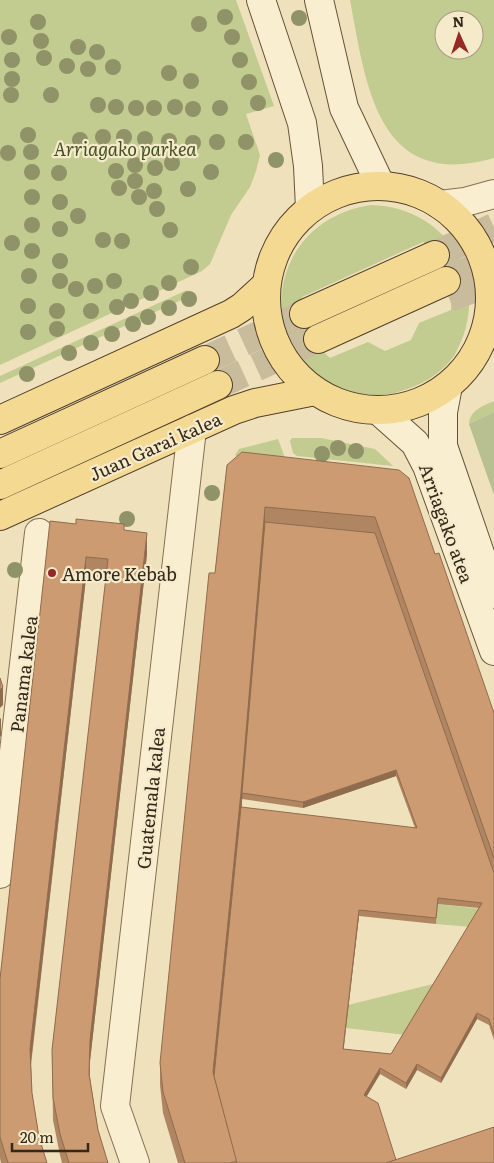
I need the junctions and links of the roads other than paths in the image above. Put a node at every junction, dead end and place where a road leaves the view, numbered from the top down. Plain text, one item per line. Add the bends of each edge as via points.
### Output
1 (261, 0) edge
2 (319, 0) edge
3 (381, 186) junction
4 (494, 194) edge
5 (440, 205) junction
6 (310, 208) junction
7 (434, 255) tunnel mouth
8 (266, 286) junction
9 (448, 290) tunnel mouth
10 (304, 314) tunnel mouth
11 (491, 318) edge
12 (329, 334) tunnel mouth
13 (205, 360) tunnel mouth
14 (218, 385) tunnel mouth
15 (448, 386) junction
16 (315, 391) junction
17 (378, 410) junction
18 (0, 420) edge
19 (192, 430) junction
20 (0, 454) edge
21 (0, 485) edge
22 (0, 516) edge
23 (39, 533) dead end
24 (494, 594) edge
25 (494, 652) edge
26 (0, 874) edge
27 (135, 1163) edge

1 - 6 street via 304,130
2 - 3 street via 344,108
3 - 5 main road via 422,195
3 - 6 main road via 344,191
4 - 5 street
5 - 11 main road via 463,225 480,250 489,279
6 - 8 main road via 288,230 273,256
7 - 10 main road
8 - 16 main road via 266,316 276,345 292,371
8 - 18 main road via 231,314
9 - 12 main road via 416,308 370,316
11 - 15 main road via 472,360
13 - 20 main road
14 - 21 main road, Juan Garai kalea
15 - 17 main road via 415,404
15 - 24 street, Arriagako atea via 443,412 443,446
16 - 17 main road via 339,404
16 - 19 main road, Juan Garai kalea via 255,403
17 - 25 street, Arriagako atea via 415,443 424,460
19 - 22 main road, Juan Garai kalea
19 - 27 street, Guatemala kalea via 115,1106
23 - 26 street, Panama kalea

